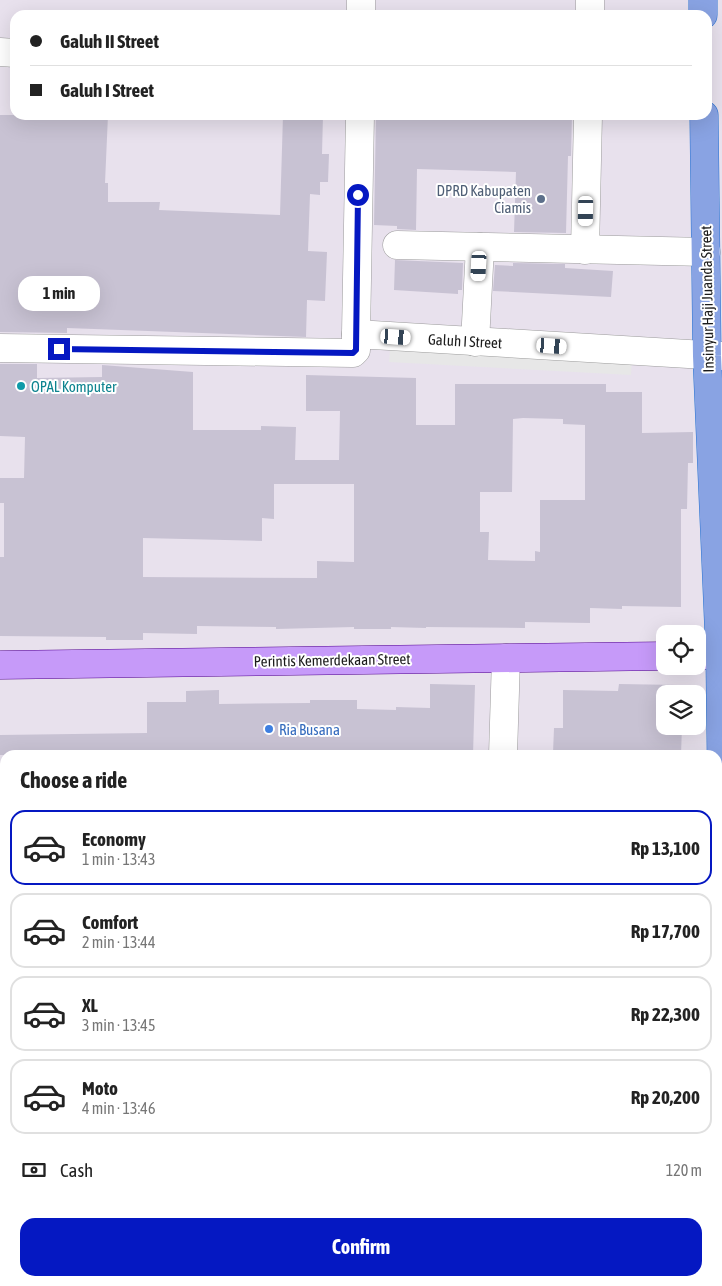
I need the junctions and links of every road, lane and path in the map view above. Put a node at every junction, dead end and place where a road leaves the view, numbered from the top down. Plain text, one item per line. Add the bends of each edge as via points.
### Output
1 (360, 120) edge
2 (588, 120) edge
3 (704, 120) edge
4 (397, 245) dead end
5 (480, 247) junction
6 (585, 250) junction
7 (706, 252) junction
8 (356, 334) junction
9 (475, 342) junction
10 (0, 348) edge
11 (715, 356) edge
12 (709, 655) edge
13 (656, 656) edge
14 (506, 658) junction
15 (0, 665) edge
16 (503, 750) edge
17 (717, 750) edge

1 - 8 street
2 - 6 street
3 - 7 highway, Insinyur Haji Juanda Street
4 - 5 street
5 - 6 street
5 - 9 street
6 - 7 street
7 - 11 highway, Insinyur Haji Juanda Street
8 - 9 street, Galuh I Street
8 - 10 street via 353,353
9 - 11 street, Galuh I Street
11 - 12 highway, Insinyur Haji Juanda Street
12 - 17 highway, Insinyur Haji Juanda Street
13 - 14 main road, Perintis Kemerdekaan Street
14 - 15 main road, Perintis Kemerdekaan Street
14 - 16 street

